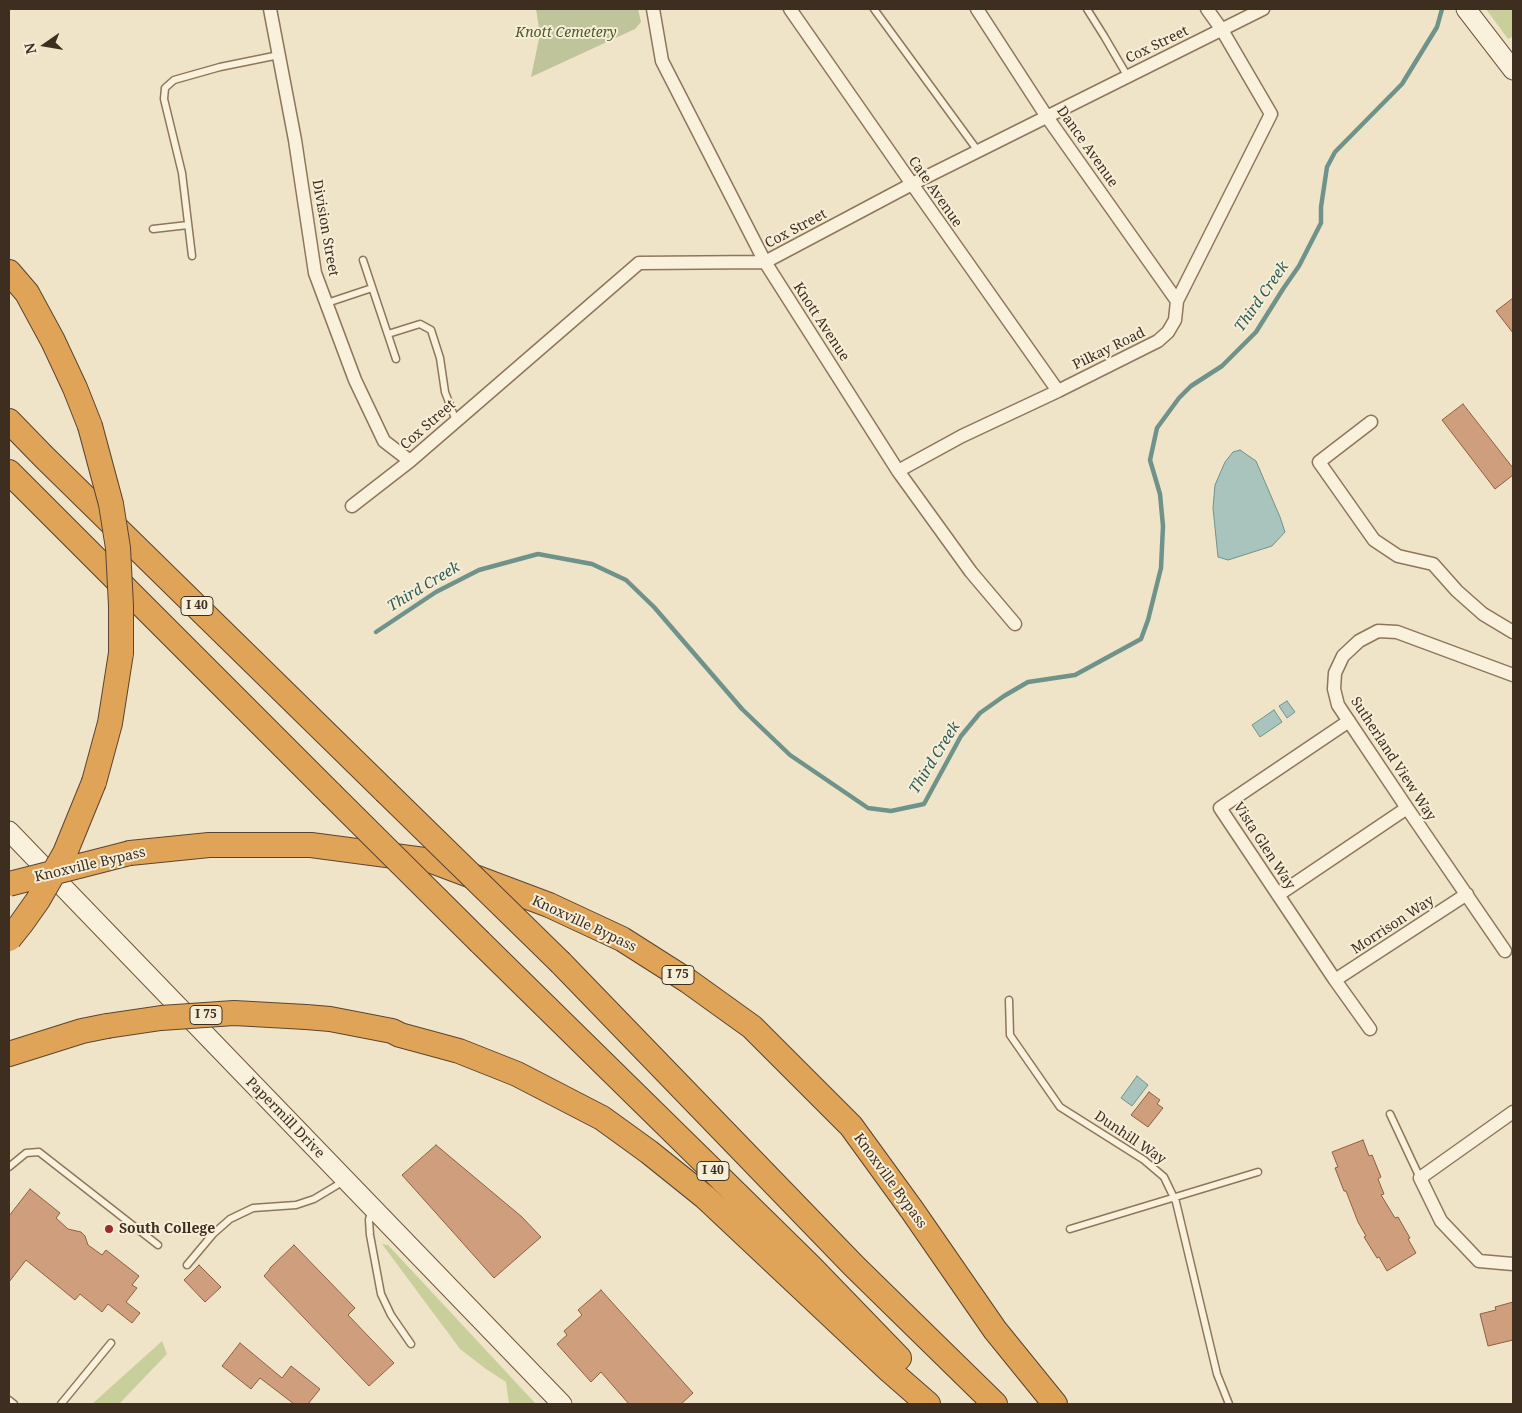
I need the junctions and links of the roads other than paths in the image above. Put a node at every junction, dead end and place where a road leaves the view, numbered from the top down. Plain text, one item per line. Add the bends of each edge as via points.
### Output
1 (270, 9) edge
2 (653, 9) edge
3 (790, 9) edge
4 (874, 9) edge
5 (977, 9) edge
6 (1087, 9) edge
7 (1207, 9) edge
8 (1263, 9) edge
9 (1466, 9) edge
10 (1222, 30) junction
11 (279, 55) junction
12 (1513, 70) edge
13 (1128, 77) junction
14 (1047, 117) junction
15 (978, 151) junction
16 (912, 184) junction
17 (188, 225) junction
18 (153, 229) dead end
19 (192, 256) dead end
20 (363, 260) dead end
21 (765, 262) junction
22 (9, 272) edge
23 (372, 288) junction
24 (1177, 300) junction
25 (327, 303) junction
26 (388, 334) junction
27 (396, 360) dead end
28 (1058, 391) junction
29 (9, 421) edge
30 (456, 421) junction
31 (1371, 422) dead end
32 (410, 461) junction
33 (898, 470) junction
34 (9, 472) edge
35 (352, 506) dead end
36 (1015, 624) dead end
37 (1513, 632) edge
38 (1513, 675) edge
39 (1349, 721) junction
40 (1407, 808) junction
41 (9, 831) edge
42 (9, 884) edge
43 (1467, 894) junction
44 (1278, 895) junction
45 (9, 939) edge
46 (1505, 951) dead end
47 (1335, 980) junction
48 (1009, 1000) dead end
49 (1370, 1029) dead end
50 (9, 1054) edge
51 (1513, 1112) edge
52 (1390, 1114) dead end
53 (9, 1167) edge
54 (1258, 1172) dead end
55 (1420, 1178) junction
56 (346, 1180) junction
57 (1174, 1198) junction
58 (372, 1208) junction
59 (1070, 1229) dead end
60 (158, 1245) dead end
61 (1513, 1264) edge
62 (187, 1265) dead end
63 (111, 1342) dead end
64 (411, 1344) dead end
65 (9, 1400) edge
66 (14, 1404) edge
67 (61, 1404) edge
68 (562, 1404) edge
69 (928, 1404) edge
70 (942, 1404) edge
71 (995, 1404) edge
72 (1056, 1404) edge
73 (1229, 1404) edge

1 - 11 street, Division Street
2 - 21 street, Knott Avenue via 662,61
3 - 16 street, Cate Avenue
4 - 15 lane
5 - 14 street, Dance Avenue
6 - 13 lane
7 - 10 street
8 - 10 street, Cox Street
9 - 12 main road
10 - 13 street, Cox Street
10 - 24 street, Pilkay Road via 1271,114
11 - 17 lane via 183,77 165,88 164,99 182,173
11 - 25 street, Division Street via 315,272
13 - 14 street, Cox Street
14 - 15 street, Cox Street
14 - 24 street, Dance Avenue
15 - 16 street, Cox Street
16 - 21 street, Cox Street
16 - 28 street, Cate Avenue
17 - 18 lane
17 - 19 lane
20 - 23 lane
21 - 30 street, Cox Street via 639,263
21 - 33 street, Knott Avenue
22 - 45 highway, bridge via 27,293 53,341 90,426 111,504 118,548 121,606 121,652 111,714 94,782 65,853 38,900
23 - 25 lane
23 - 26 lane
24 - 28 street, Pilkay Road via 1176,320 1158,341
25 - 32 street, Division Street via 356,380 384,441
26 - 27 lane
26 - 30 lane via 420,324 431,330 440,358 445,392
28 - 33 street, Pilkay Road
29 - 71 highway, I 40, bridge via 561,963 854,1266
30 - 32 street, Cox Street
31 - 37 street via 1319,462 1374,540 1398,556 1433,564 1483,614
32 - 35 street, Cox Street
33 - 36 street, Knott Avenue via 970,572
34 - 70 highway, I 40, bridge via 811,1267
38 - 39 street, Sutherland View Way via 1397,632 1378,631 1359,641 1343,656 1335,673 1334,690 1338,705
39 - 40 street, Sutherland View Way
39 - 44 street, Vista Glen Way via 1220,808
40 - 43 street, Sutherland View Way
40 - 44 street
41 - 56 main road, Papermill Drive
42 - 72 highway, Knoxville Bypass / I 75, bridge via 130,854 209,845 311,845 432,861 549,905 622,939 752,1027 851,1126 995,1330
43 - 46 street, Sutherland View Way
43 - 47 street, Morrison Way
44 - 47 street, Vista Glen Way
47 - 49 street, Vista Glen Way
48 - 57 lane, Dunhill Way via 1010,1035 1060,1107 1144,1160 1164,1177
50 - 69 highway, I 75, bridge via 107,1026 234,1013 330,1019 392,1031 459,1051 517,1074 602,1118 649,1152 705,1197
51 - 55 street
52 - 55 lane
53 - 60 lane via 26,1154 39,1152
54 - 57 lane
55 - 61 street via 1440,1220 1478,1261
56 - 58 main road, Papermill Drive
56 - 62 lane via 296,1205 253,1208 230,1219
57 - 59 lane
57 - 73 lane, Dunhill Way via 1217,1374
58 - 64 lane via 370,1236 381,1294
58 - 68 main road, Papermill Drive
63 - 67 lane
65 - 66 lane

